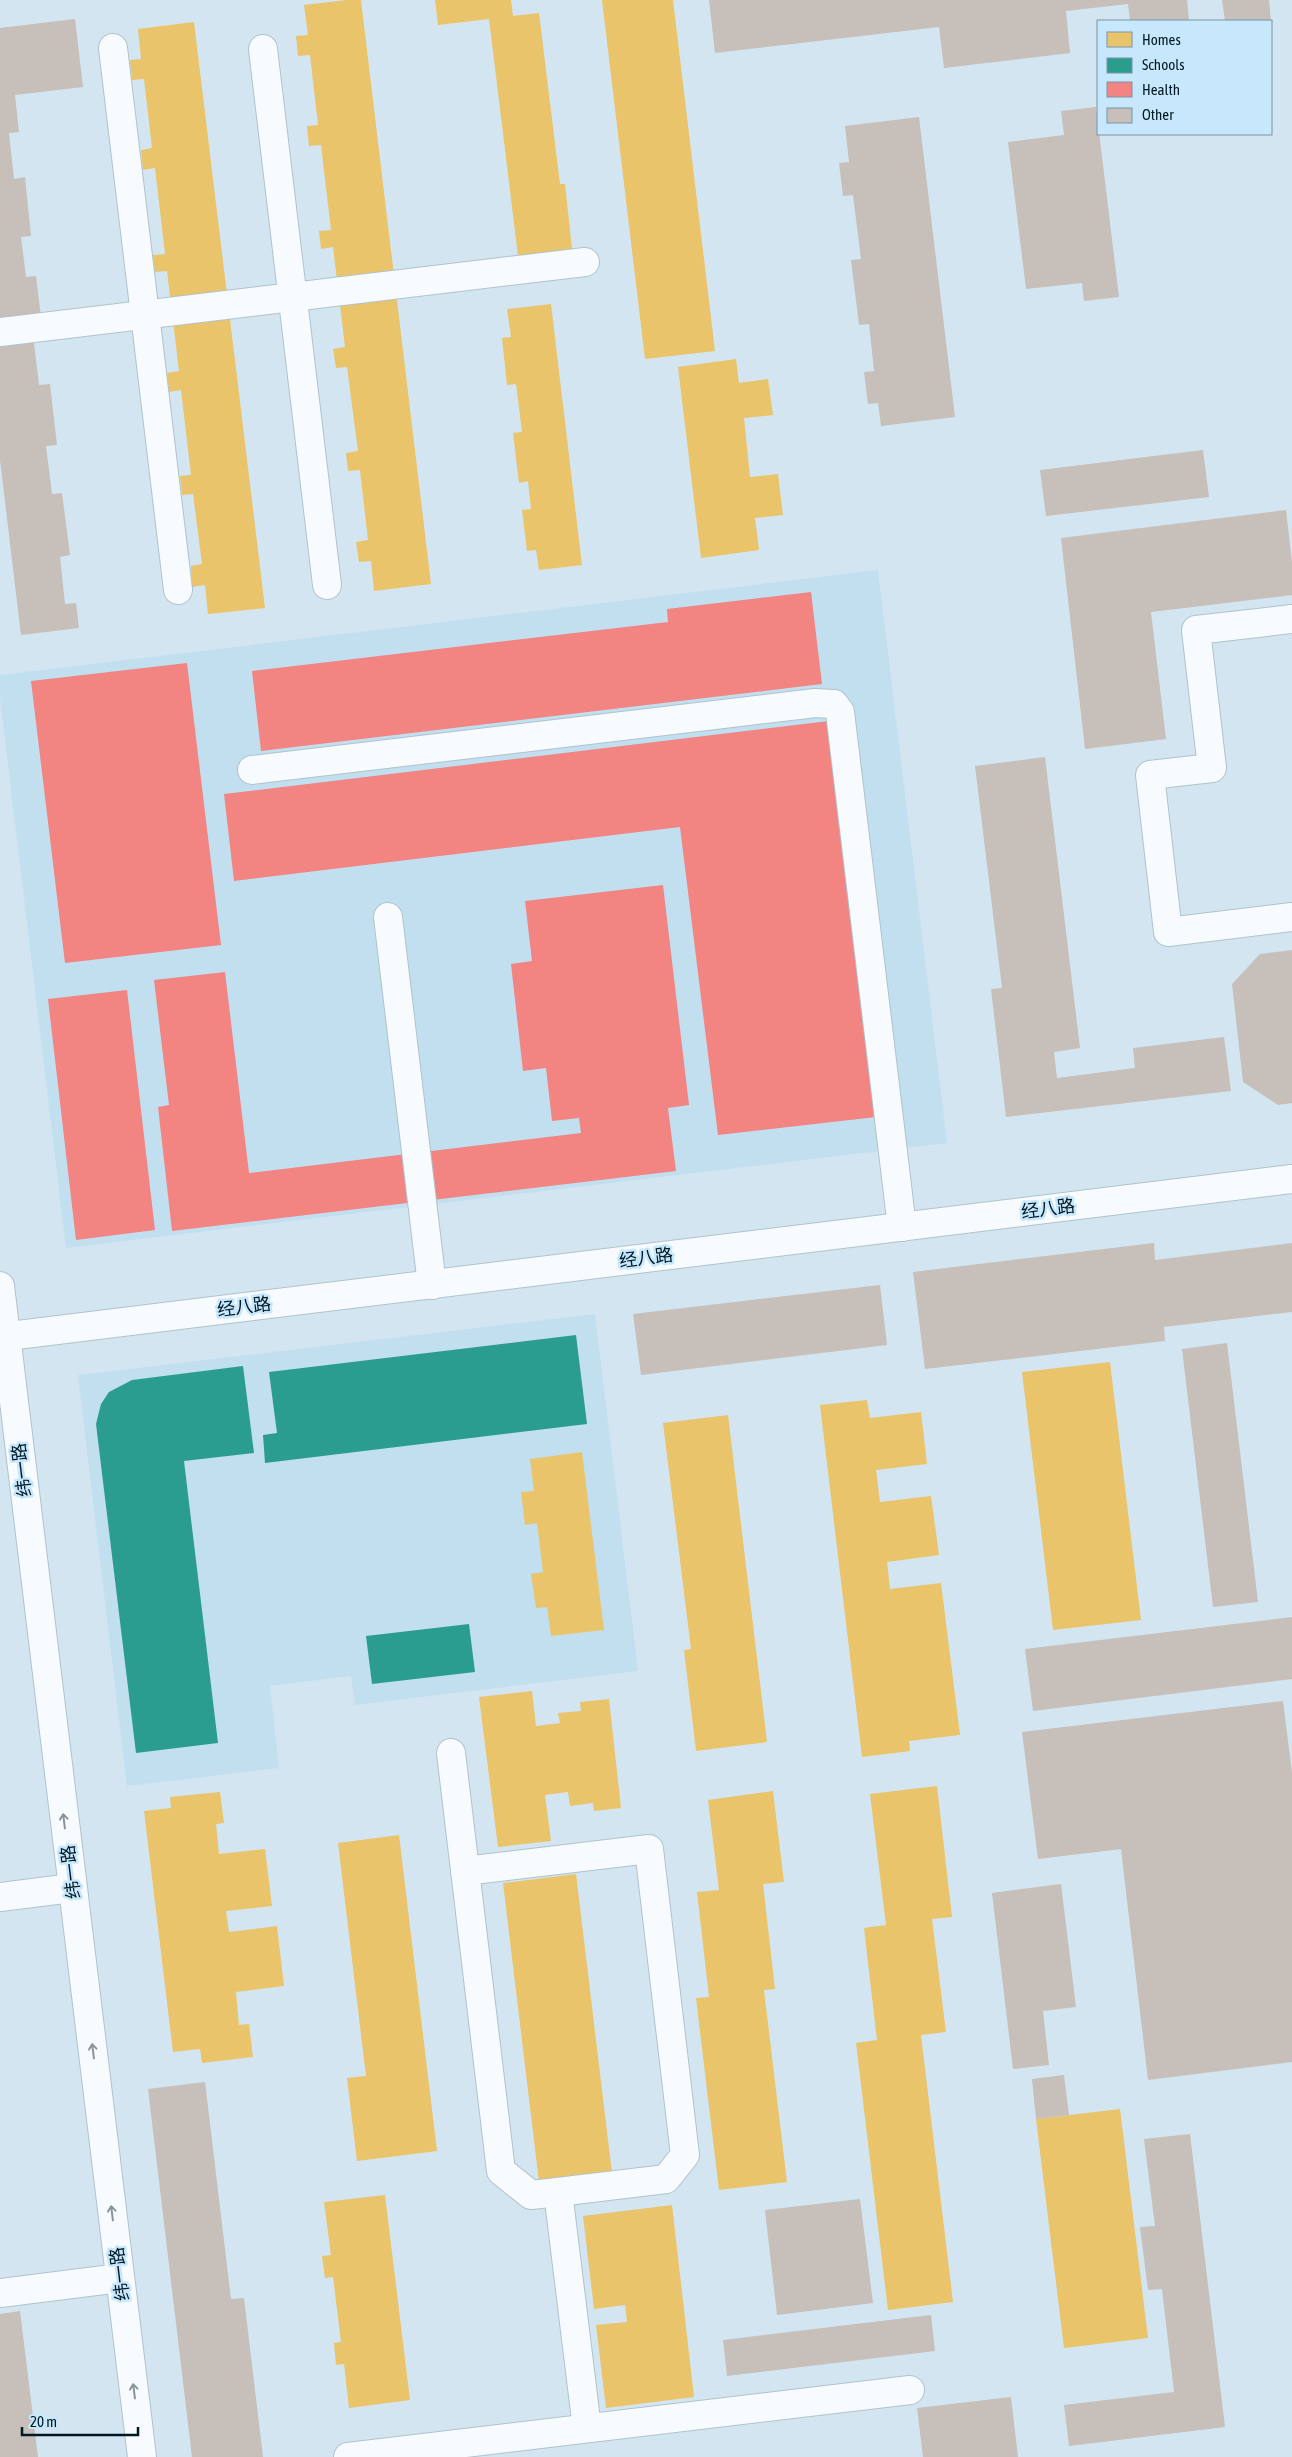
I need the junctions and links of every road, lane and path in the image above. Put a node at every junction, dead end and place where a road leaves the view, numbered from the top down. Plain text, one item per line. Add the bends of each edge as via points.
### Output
1 (113, 48) dead end
2 (263, 48) dead end
3 (586, 262) dead end
4 (292, 297) junction
5 (145, 315) junction
6 (0, 332) edge
7 (326, 585) dead end
8 (178, 590) dead end
9 (1292, 619) edge
10 (252, 770) dead end
11 (388, 917) dead end
12 (1292, 917) edge
13 (1292, 1179) edge
14 (902, 1227) junction
15 (432, 1285) junction
16 (0, 1286) edge
17 (3, 1337) edge
18 (451, 1753) dead end
19 (465, 1871) junction
20 (72, 1888) junction
21 (0, 1897) edge
22 (558, 2192) junction
23 (120, 2278) junction
24 (0, 2293) edge
25 (910, 2390) dead end
26 (587, 2428) junction
27 (473, 2449) edge
28 (142, 2457) edge
29 (348, 2457) edge

1 - 5 street
2 - 4 street
3 - 4 street
4 - 5 street
4 - 7 street
5 - 6 street
5 - 8 street
9 - 12 street via 1196,630 1212,768 1150,775 1168,932
10 - 14 street via 815,703 834,704 840,712
11 - 15 street
13 - 14 street, 经八路
14 - 15 street, 经八路
15 - 17 street, 经八路
16 - 17 street, 纬一路
20 -> 17 street, 纬一路
18 - 19 street
19 - 22 street via 501,2171 531,2195
19 - 22 street via 649,1849 685,2155 666,2179
20 - 21 street
23 -> 20 street, 纬一路
22 - 26 street
23 - 24 street
28 -> 23 street, 纬一路
25 - 26 street
26 - 27 street
27 - 29 street

